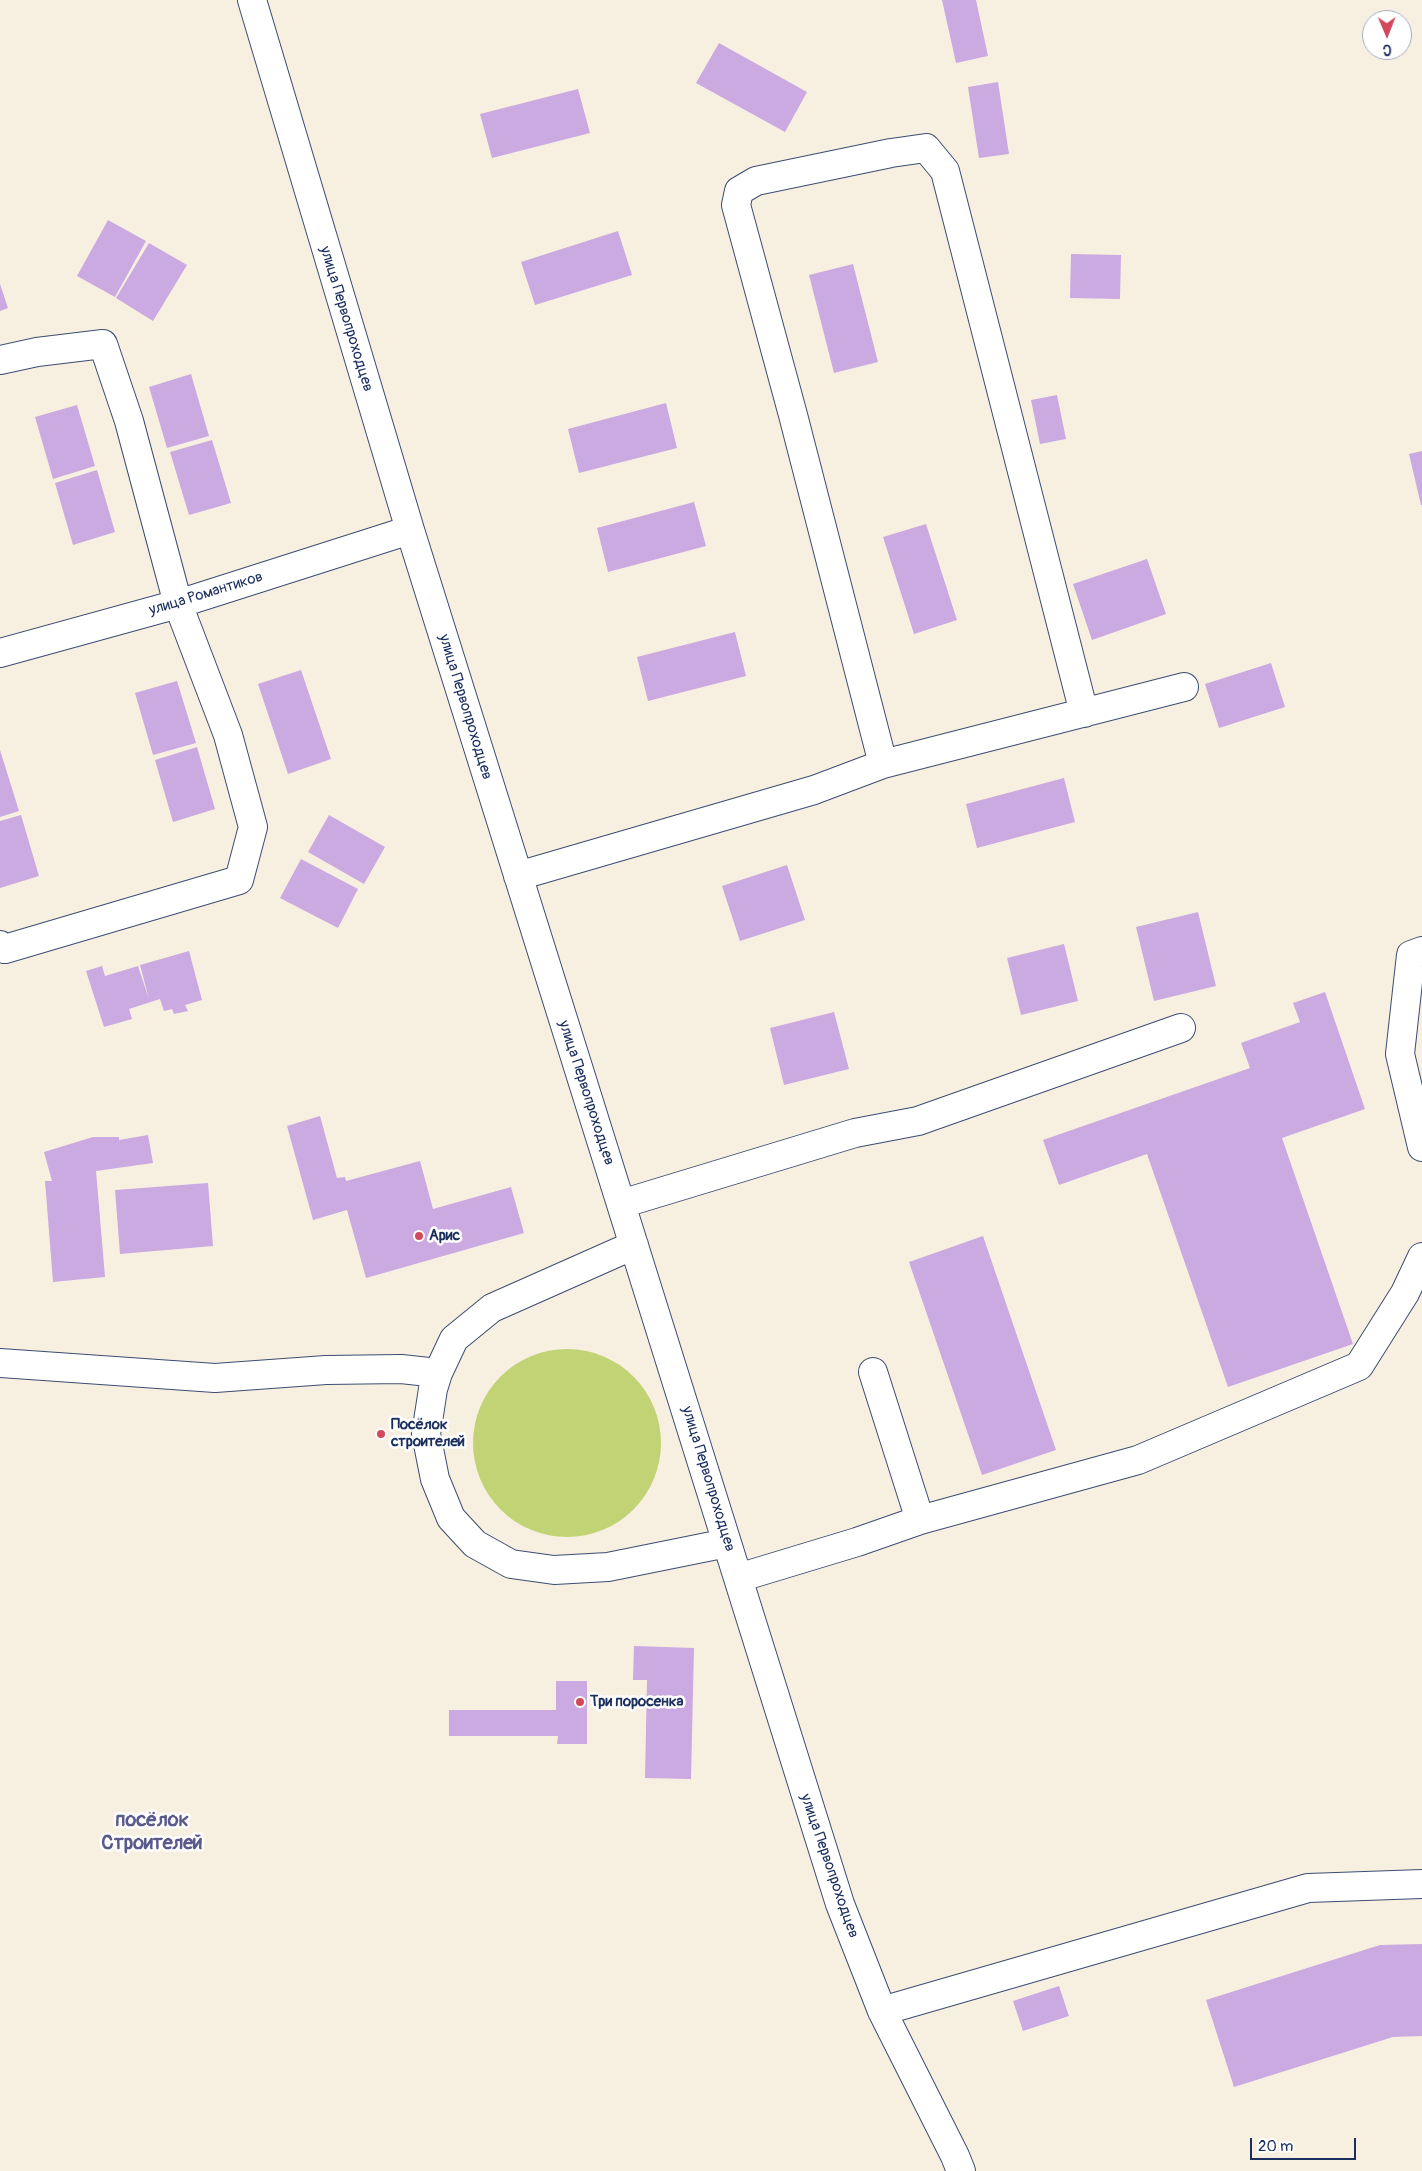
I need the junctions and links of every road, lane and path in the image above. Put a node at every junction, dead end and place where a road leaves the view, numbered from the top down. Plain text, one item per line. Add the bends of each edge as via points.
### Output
1 (252, 0) edge
2 (0, 360) edge
3 (410, 530) junction
4 (178, 604) junction
5 (0, 654) edge
6 (1184, 687) dead end
7 (1084, 712) junction
8 (882, 764) junction
9 (518, 876) junction
10 (0, 945) edge
11 (1422, 951) edge
12 (1181, 1028) dead end
13 (1422, 1147) edge
14 (621, 1204) junction
15 (634, 1245) junction
16 (1422, 1257) edge
17 (0, 1363) edge
18 (438, 1372) junction
19 (873, 1372) dead end
20 (920, 1520) junction
21 (727, 1543) junction
22 (738, 1578) junction
23 (1422, 1884) edge
24 (882, 2011) junction
25 (961, 2171) edge

1 - 3 street, улица Первопроходцев
2 - 4 street via 103,344 129,421
3 - 4 street, улица Романтиков
3 - 9 street, улица Первопроходцев
4 - 5 street, улица Романтиков
4 - 10 street via 228,735 253,827 239,880 5,949
6 - 7 street
7 - 8 street
7 - 8 street via 945,171 926,148 756,181 739,191 736,205
8 - 9 street via 814,790
9 - 14 street, улица Первопроходцев
11 - 13 street via 1411,955 1400,1054
12 - 14 street via 918,1121 855,1134
14 - 15 street, улица Первопроходцев
15 - 18 street via 492,1308 454,1339
15 - 21 street, улица Первопроходцев
16 - 20 street via 1405,1292 1359,1366 1138,1460
17 - 18 street via 215,1378 326,1370
18 - 21 street via 426,1434 435,1479 450,1518 475,1544 511,1564 554,1570 608,1566
19 - 20 street
20 - 22 street
21 - 22 street, улица Первопроходцев
22 - 24 street, улица Первопроходцев via 840,1904
23 - 24 street via 1308,1888
24 - 25 street, улица Первопроходцев

